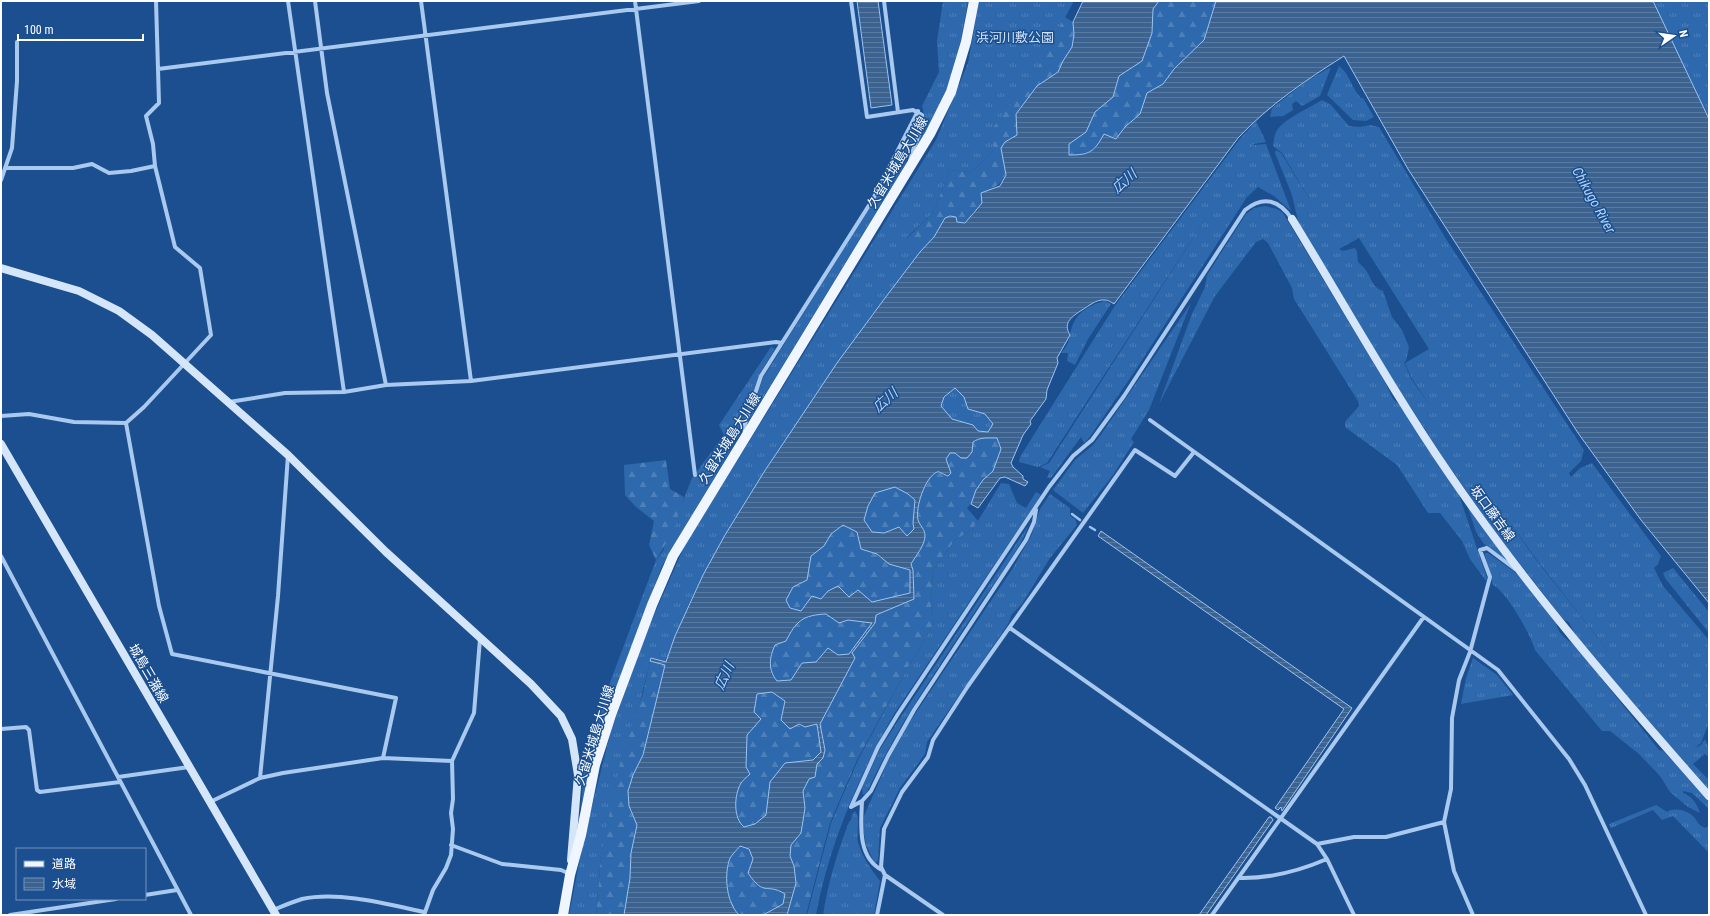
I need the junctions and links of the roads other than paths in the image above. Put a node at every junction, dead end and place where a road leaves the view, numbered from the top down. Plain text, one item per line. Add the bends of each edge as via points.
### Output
1 (156, 1) edge
2 (288, 1) edge
3 (315, 1) edge
4 (421, 1) edge
5 (635, 1) edge
6 (699, 1) edge
7 (850, 1) edge
8 (884, 1) edge
9 (974, 1) edge
10 (636, 8) junction
11 (425, 36) junction
12 (17, 42) dead end
13 (319, 50) junction
14 (297, 53) junction
15 (158, 70) junction
16 (918, 111) junction
17 (898, 112) junction
18 (155, 166) junction
19 (5, 168) junction
20 (909, 169) junction
21 (1, 180) edge
22 (1292, 219) joint
23 (1, 268) edge
24 (782, 343) junction
25 (680, 354) junction
26 (184, 364) junction
27 (471, 381) junction
28 (386, 385) junction
29 (344, 392) junction
30 (229, 402) junction
31 (1, 416) edge
32 (1150, 420) dead end
33 (126, 423) junction
34 (745, 437) junction
35 (1, 444) edge
36 (1194, 452) junction
37 (288, 455) junction
38 (695, 475) dead end
39 (1036, 508) junction
40 (1, 556) edge
41 (1522, 574) junction
42 (1423, 618) junction
43 (1010, 628) junction
44 (480, 639) junction
45 (1470, 652) junction
46 (270, 674) junction
47 (1, 730) edge
48 (383, 758) junction
49 (452, 761) junction
50 (189, 768) junction
51 (118, 777) junction
52 (260, 778) junction
53 (120, 782) junction
54 (1709, 796) edge
55 (862, 801) junction
56 (209, 802) junction
57 (1282, 818) junction
58 (1444, 822) junction
59 (1317, 844) junction
60 (451, 845) junction
61 (1328, 859) junction
62 (883, 870) junction
63 (885, 874) junction
64 (570, 875) junction
65 (1238, 878) junction
66 (177, 890) junction
67 (146, 895) edge
68 (109, 900) edge
69 (274, 912) edge
70 (424, 913) edge
71 (10, 915) edge
72 (191, 915) edge
73 (563, 915) edge
74 (877, 915) edge
75 (943, 915) edge
76 (1212, 915) edge
77 (1354, 915) edge
78 (1473, 915) edge
79 (1646, 915) edge

1 - 15 street
2 - 14 street
3 - 13 street
4 - 11 street
5 - 10 street
6 - 10 street
7 - 17 street via 867,117
8 - 17 street
9 - 20 main road, 久留米城島大川線 via 966,42 951,92
10 - 11 street
10 - 25 street
11 - 13 street
11 - 27 street
12 - 19 street via 12,148
13 - 14 street
13 - 28 street
14 - 15 street
14 - 29 street
15 - 18 street via 159,103 146,116
16 - 17 street
16 - 20 street via 922,115 923,123 910,155
16 - 24 street via 873,199
18 - 19 street via 109,173 92,164 73,168
18 - 26 street via 175,247 200,268 211,335
19 - 21 street
20 - 34 main road, 久留米城島大川線
22 - 39 street via 1282,207 1265,200 1254,203 1245,210 1124,396 1092,440 1072,456
22 - 41 main road, 坂口藤吉線 via 1450,475
23 - 26 main road via 58,284 99,300 134,321
24 - 25 street
24 - 34 street via 761,376 744,427
25 - 27 street
25 - 38 street
26 - 30 main road
26 - 33 street
27 - 28 street
28 - 29 street
29 - 30 street via 285,393
30 - 37 main road
31 - 33 street via 29,414 74,422
32 - 36 street
33 - 46 street via 159,606 172,654
34 - 64 main road, 久留米城島大川線 via 673,556 652,605 595,766
35 - 50 main road, 城島三潴線
36 - 42 street
36 - 43 street via 1175,476 1135,450
37 - 44 main road via 386,552
37 - 46 street
39 - 55 street via 1034,522 1026,540 914,710 871,791
39 - 55 street via 878,747 851,807
40 - 51 street
41 - 45 street via 1487,548 1480,550 1490,578
41 - 54 main road, 坂口藤吉線 via 1626,703
42 - 45 street
42 - 57 street
43 - 57 street
43 - 62 street via 932,740 928,757 902,792 884,829 881,867
44 - 49 street via 474,713
44 - 64 main road via 531,684 561,716 572,739 578,775
45 - 58 street via 1459,680 1452,718 1451,789
45 - 79 street via 1498,670 1569,759 1604,823
46 - 48 street via 396,698
46 - 52 street
47 - 53 street via 26,727 29,730 37,790 40,792
48 - 49 street
48 - 52 street
49 - 60 street
50 - 51 street
50 - 56 main road, 城島三潴線
51 - 53 street
52 - 56 street
53 - 66 street
55 - 62 street via 862,839 874,865
56 - 69 main road, 城島三潴線
57 - 59 street
57 - 65 street
58 - 59 street via 1386,837 1354,837
58 - 78 street via 1454,871
59 - 61 street
60 - 64 street via 502,864 561,870
60 - 70 street via 451,855 446,868 432,890
61 - 65 street via 1312,866 1272,876
61 - 77 street
62 - 63 street
63 - 74 street
63 - 75 street
64 - 73 main road, 久留米城島大川線
65 - 76 street
66 - 67 street
66 - 72 street
68 - 71 street
69 - 70 street via 302,899 333,897 386,904

